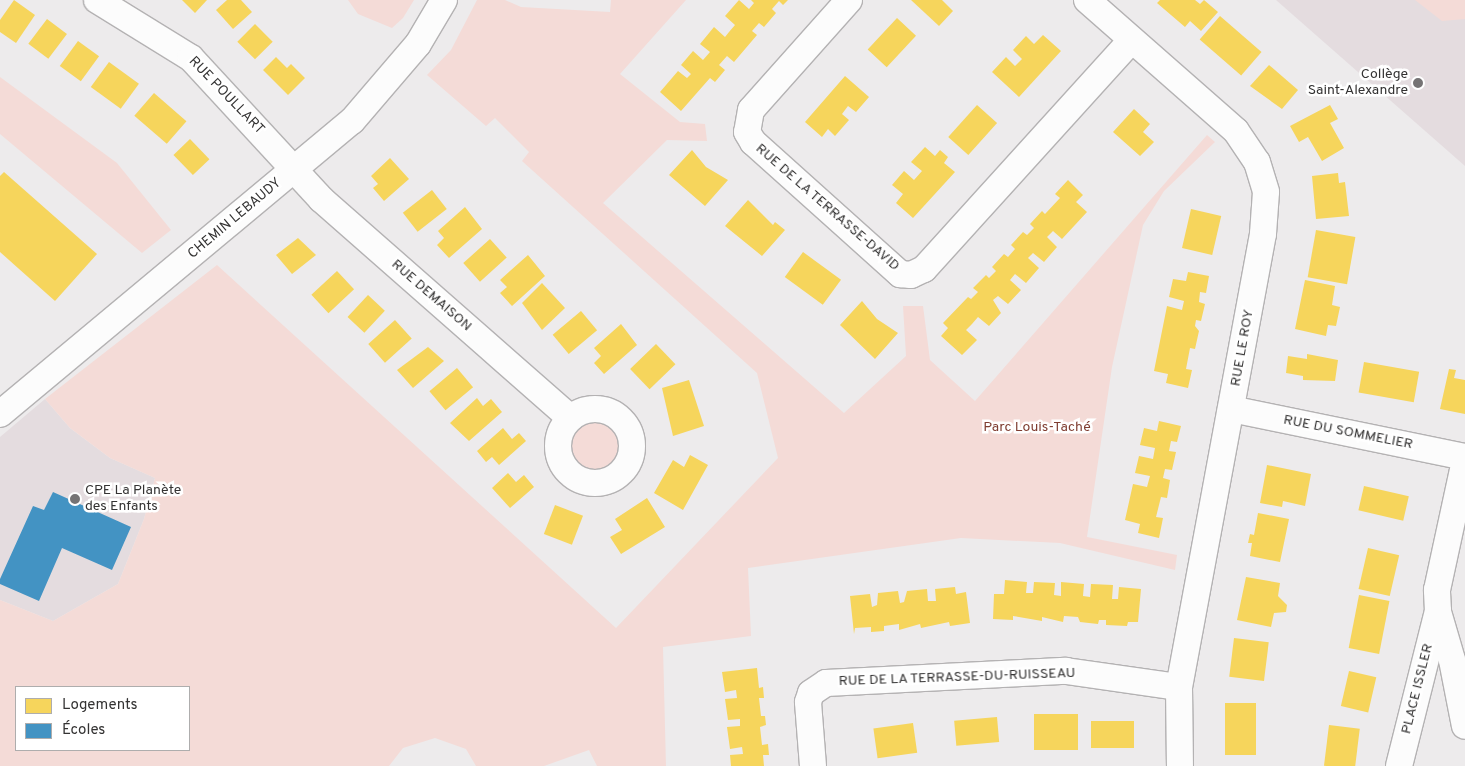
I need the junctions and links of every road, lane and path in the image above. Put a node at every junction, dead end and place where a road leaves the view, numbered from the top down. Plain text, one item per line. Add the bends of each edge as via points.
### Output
1 (97, 0) edge
2 (444, 0) edge
3 (849, 0) edge
4 (1088, 0) edge
5 (1132, 40) junction
6 (295, 170) junction
7 (1231, 409) junction
8 (0, 414) edge
9 (570, 418) dead end
10 (1465, 457) edge
11 (1465, 460) edge
12 (1438, 611) junction
13 (1178, 687) junction
14 (1465, 726) edge
15 (813, 766) edge
16 (1180, 766) edge
17 (1399, 766) edge

1 - 6 street, RUE POULLART via 191,58
2 - 6 street, CHEMIN LEBAUDY via 418,44 395,74 352,122
3 - 5 street, RUE DE LA TERRASSE-DAVID via 751,110 746,121 747,132 753,142 900,274 911,274 924,268
4 - 5 street, RUE LE ROY
5 - 7 street, RUE LE ROY via 1236,131 1263,178 1267,210
6 - 8 street, CHEMIN LEBAUDY
6 - 9 street, RUE DEMAISON via 321,199
7 - 10 street, RUE DU SOMMELIER
7 - 13 street, RUE LE ROY
11 - 12 street, PLACE ISSLER via 1438,590
12 - 14 street, PLACE ISSLER
12 - 17 street, PLACE ISSLER
13 - 15 street, RUE DE LA TERRASSE-DU-RUISSEAU via 1066,671 826,684 811,693 808,702
13 - 16 street, RUE LE ROY

